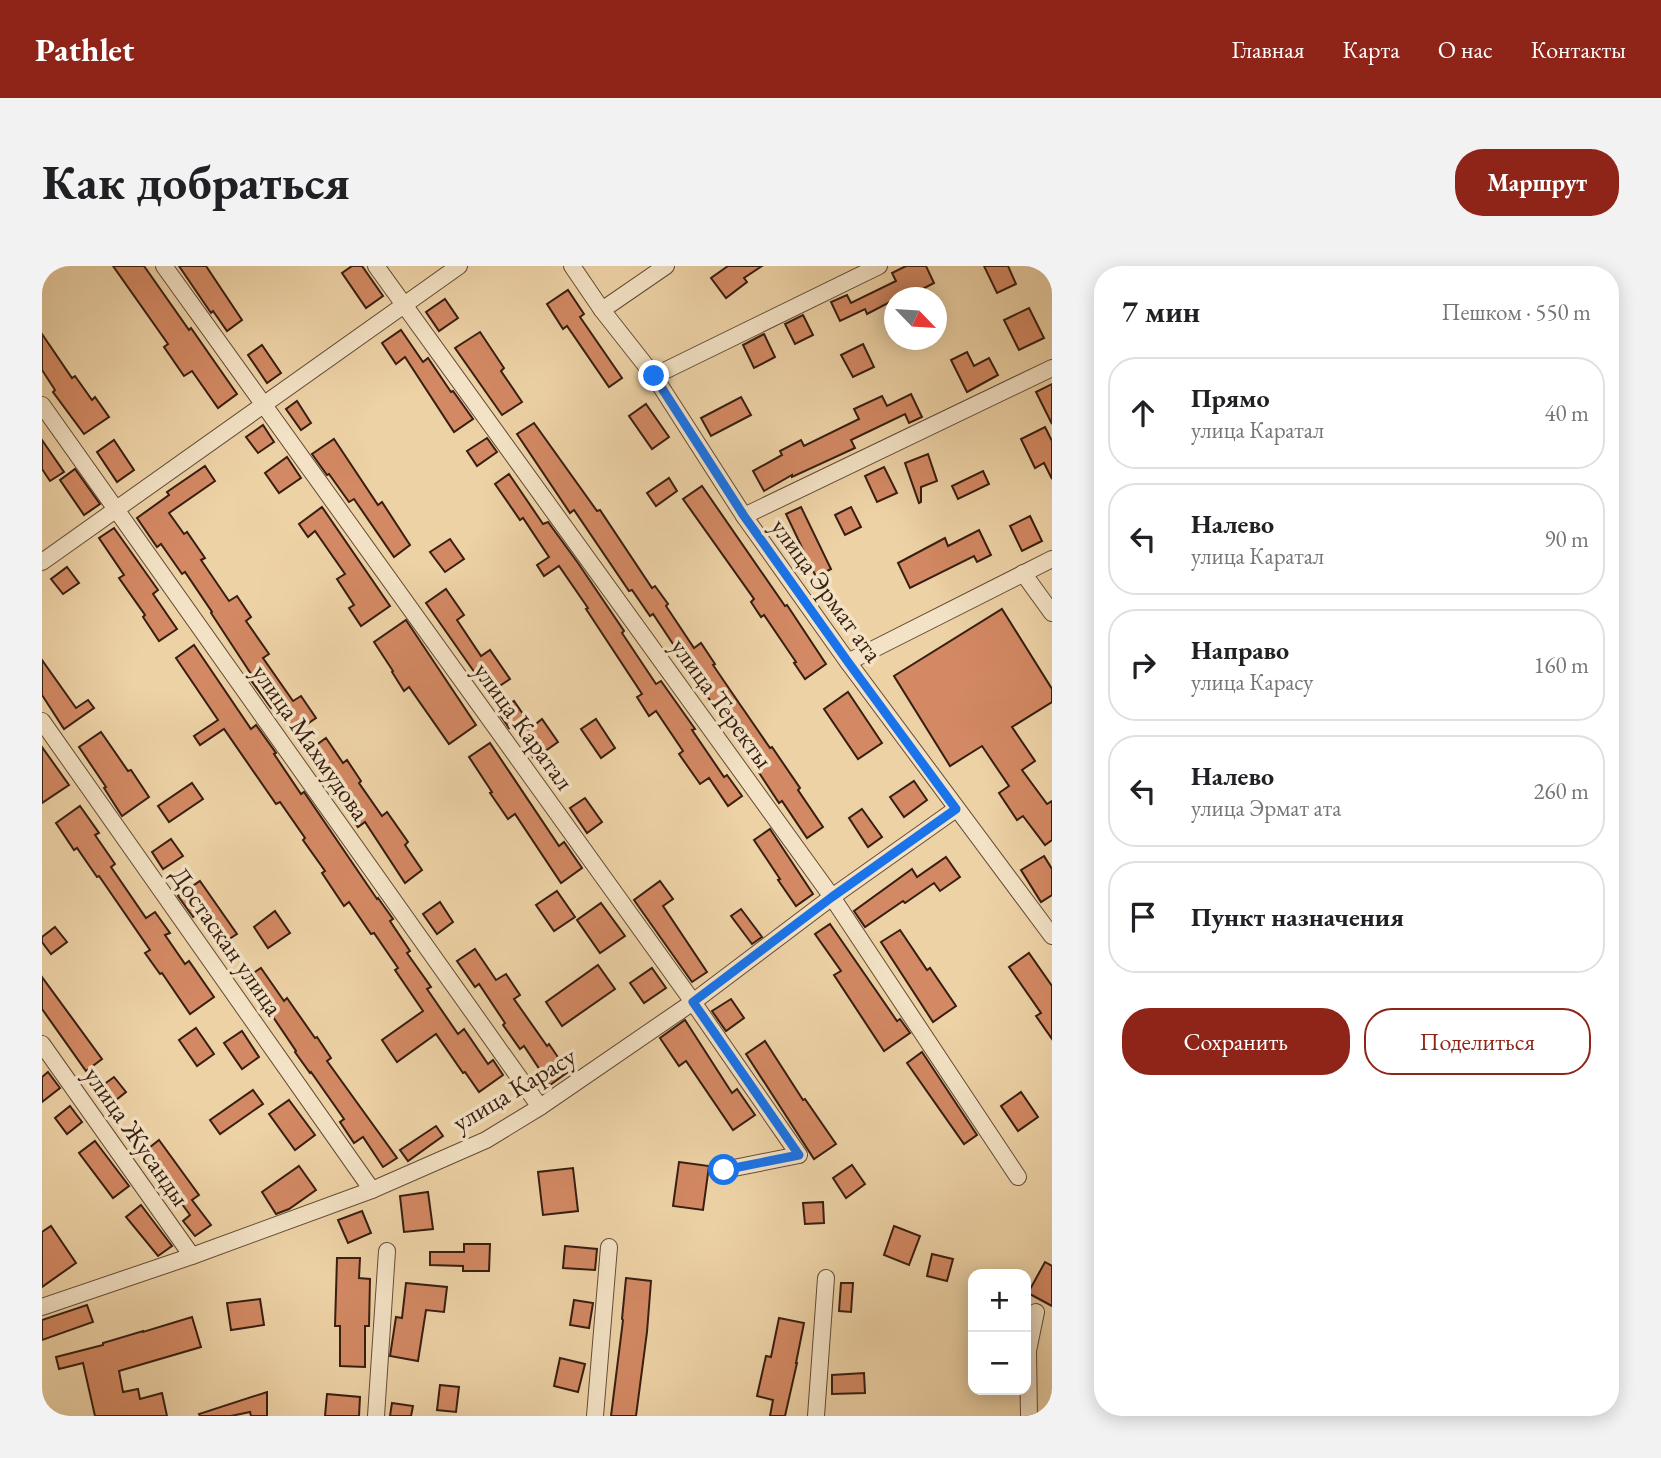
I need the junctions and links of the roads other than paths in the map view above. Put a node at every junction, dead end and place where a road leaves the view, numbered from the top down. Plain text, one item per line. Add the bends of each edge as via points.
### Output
1 (164, 266) edge
2 (376, 266) edge
3 (459, 266) edge
4 (572, 266) edge
5 (666, 266) edge
6 (879, 266) edge
7 (858, 270) edge
8 (404, 305) junction
9 (601, 310) junction
10 (1052, 368) edge
11 (654, 376) junction
12 (42, 405) edge
13 (263, 406) junction
14 (116, 509) junction
15 (744, 516) junction
16 (1052, 558) edge
17 (42, 562) edge
18 (1023, 573) junction
19 (1052, 613) edge
20 (848, 662) junction
21 (42, 721) edge
22 (956, 809) junction
23 (832, 897) junction
24 (1052, 936) edge
25 (693, 1002) junction
26 (42, 1044) edge
27 (540, 1107) junction
28 (724, 1170) dead end
29 (1018, 1177) dead end
30 (372, 1189) junction
31 (609, 1247) dead end
32 (387, 1251) dead end
33 (192, 1256) junction
34 (826, 1278) dead end
35 (42, 1307) edge
36 (1036, 1312) dead end
37 (376, 1416) edge
38 (595, 1416) edge
39 (816, 1416) edge
40 (1029, 1416) edge

1 - 13 street, улица Каратал
2 - 8 street, улица Теректы
3 - 8 street
4 - 9 street, улица Эрмат ата
5 - 9 street
6 - 7 street
7 - 11 street
8 - 13 street
8 - 23 street, улица Теректы
9 - 11 street, улица Эрмат ата
10 - 15 street
11 - 15 street, улица Эрмат ата
12 - 14 street, улица Махмудова
13 - 14 street
13 - 25 street, улица Каратал
14 - 17 street
14 - 27 street, улица Махмудова
15 - 20 street, улица Эрмат ата
16 - 18 street
18 - 19 street
18 - 20 street
20 - 22 street, улица Эрмат ата
21 - 30 street, Достаскан улица
22 - 23 street, улица Карасу
22 - 24 street, улица Эрмат ата
23 - 25 street, улица Карасу
23 - 29 street, улица Теректы
25 - 27 street, улица Карасу
25 - 28 street, улица Каратал via 799,1155
26 - 33 street, улица Жусанды
27 - 30 street, улица Карасу via 486,1140
30 - 33 street, улица Карасу
31 - 38 street
32 - 37 street
33 - 35 street, улица Карасу
34 - 39 street
36 - 40 street via 1028,1352

